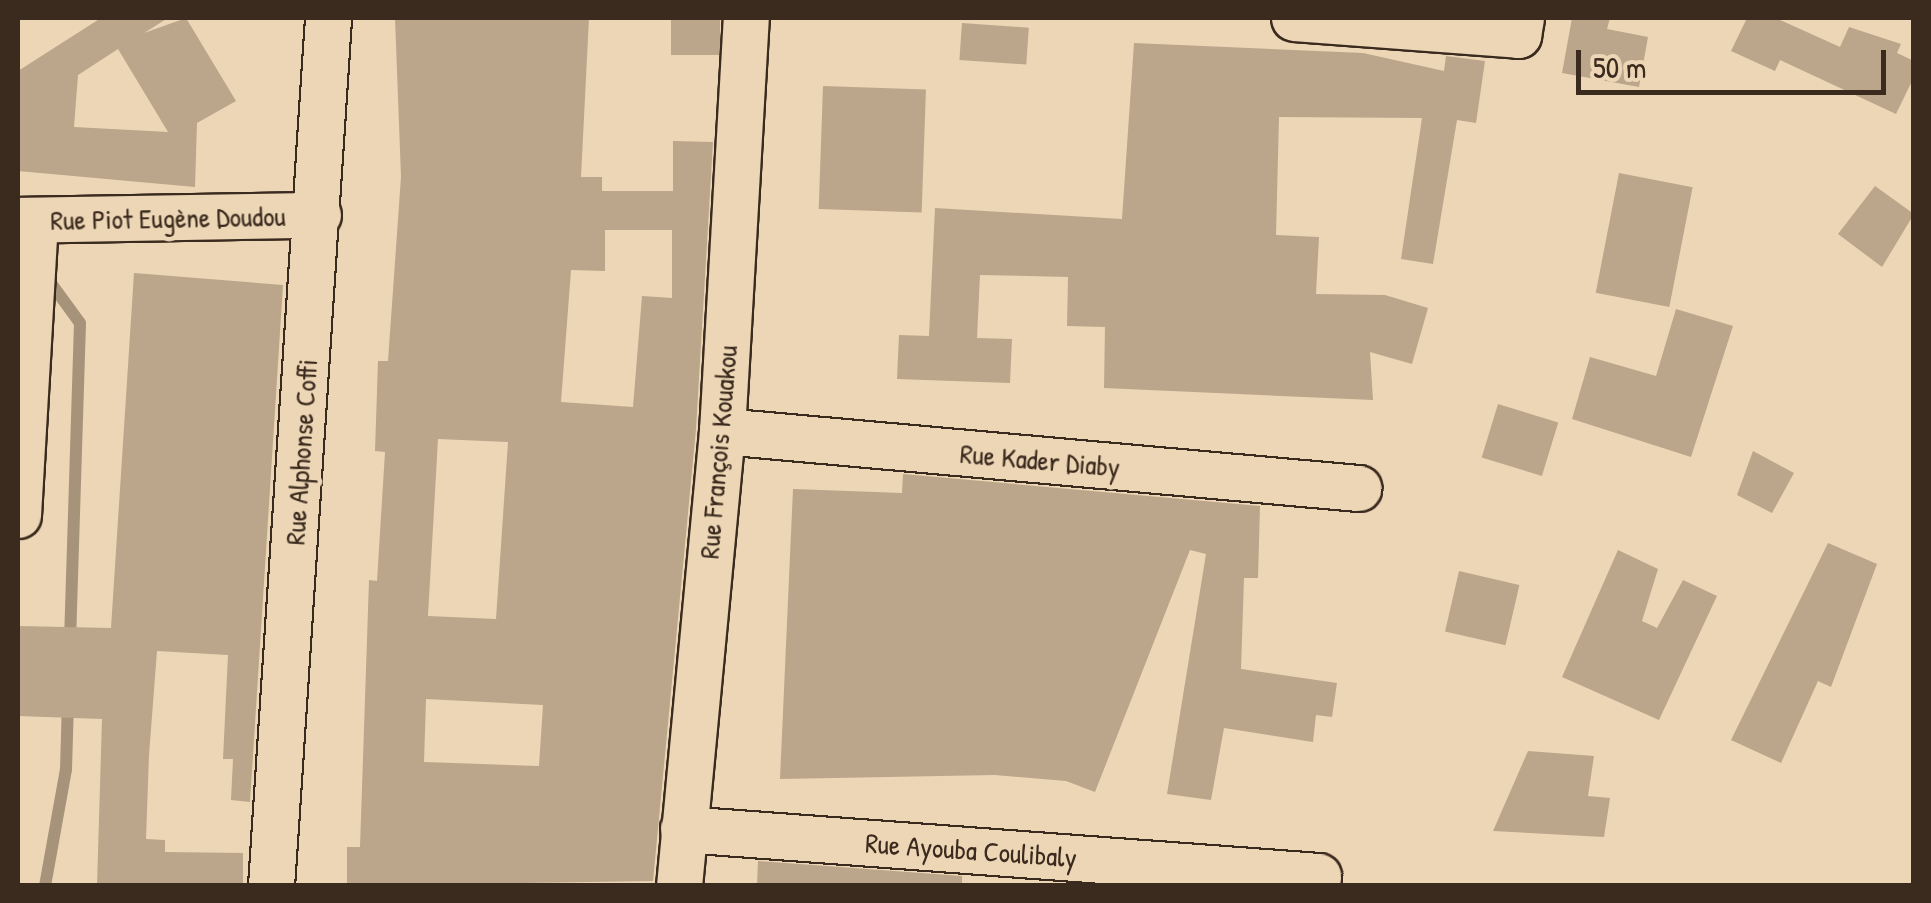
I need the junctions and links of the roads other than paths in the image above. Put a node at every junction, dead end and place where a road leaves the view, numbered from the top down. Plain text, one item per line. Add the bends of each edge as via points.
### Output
1 (328, 18) edge
2 (746, 18) edge
3 (1294, 18) edge
4 (1521, 18) edge
5 (318, 214) junction
6 (26, 221) edge
7 (722, 431) junction
8 (1358, 488) dead end
9 (18, 516) edge
10 (683, 829) junction
11 (1318, 876) dead end
12 (271, 886) edge
13 (680, 886) edge

1 - 5 street, Rue Alphonse Coffi
2 - 7 street, Rue François Kouakou
3 - 4 street via 1518,35
5 - 6 street, Rue Piot Eugène Doudou
5 - 12 street, Rue Alphonse Coffi
6 - 9 street
7 - 8 street, Rue Kader Diaby
7 - 10 street, Rue François Kouakou
10 - 11 street, Rue Ayouba Coulibaly
10 - 13 street, Rue François Kouakou

